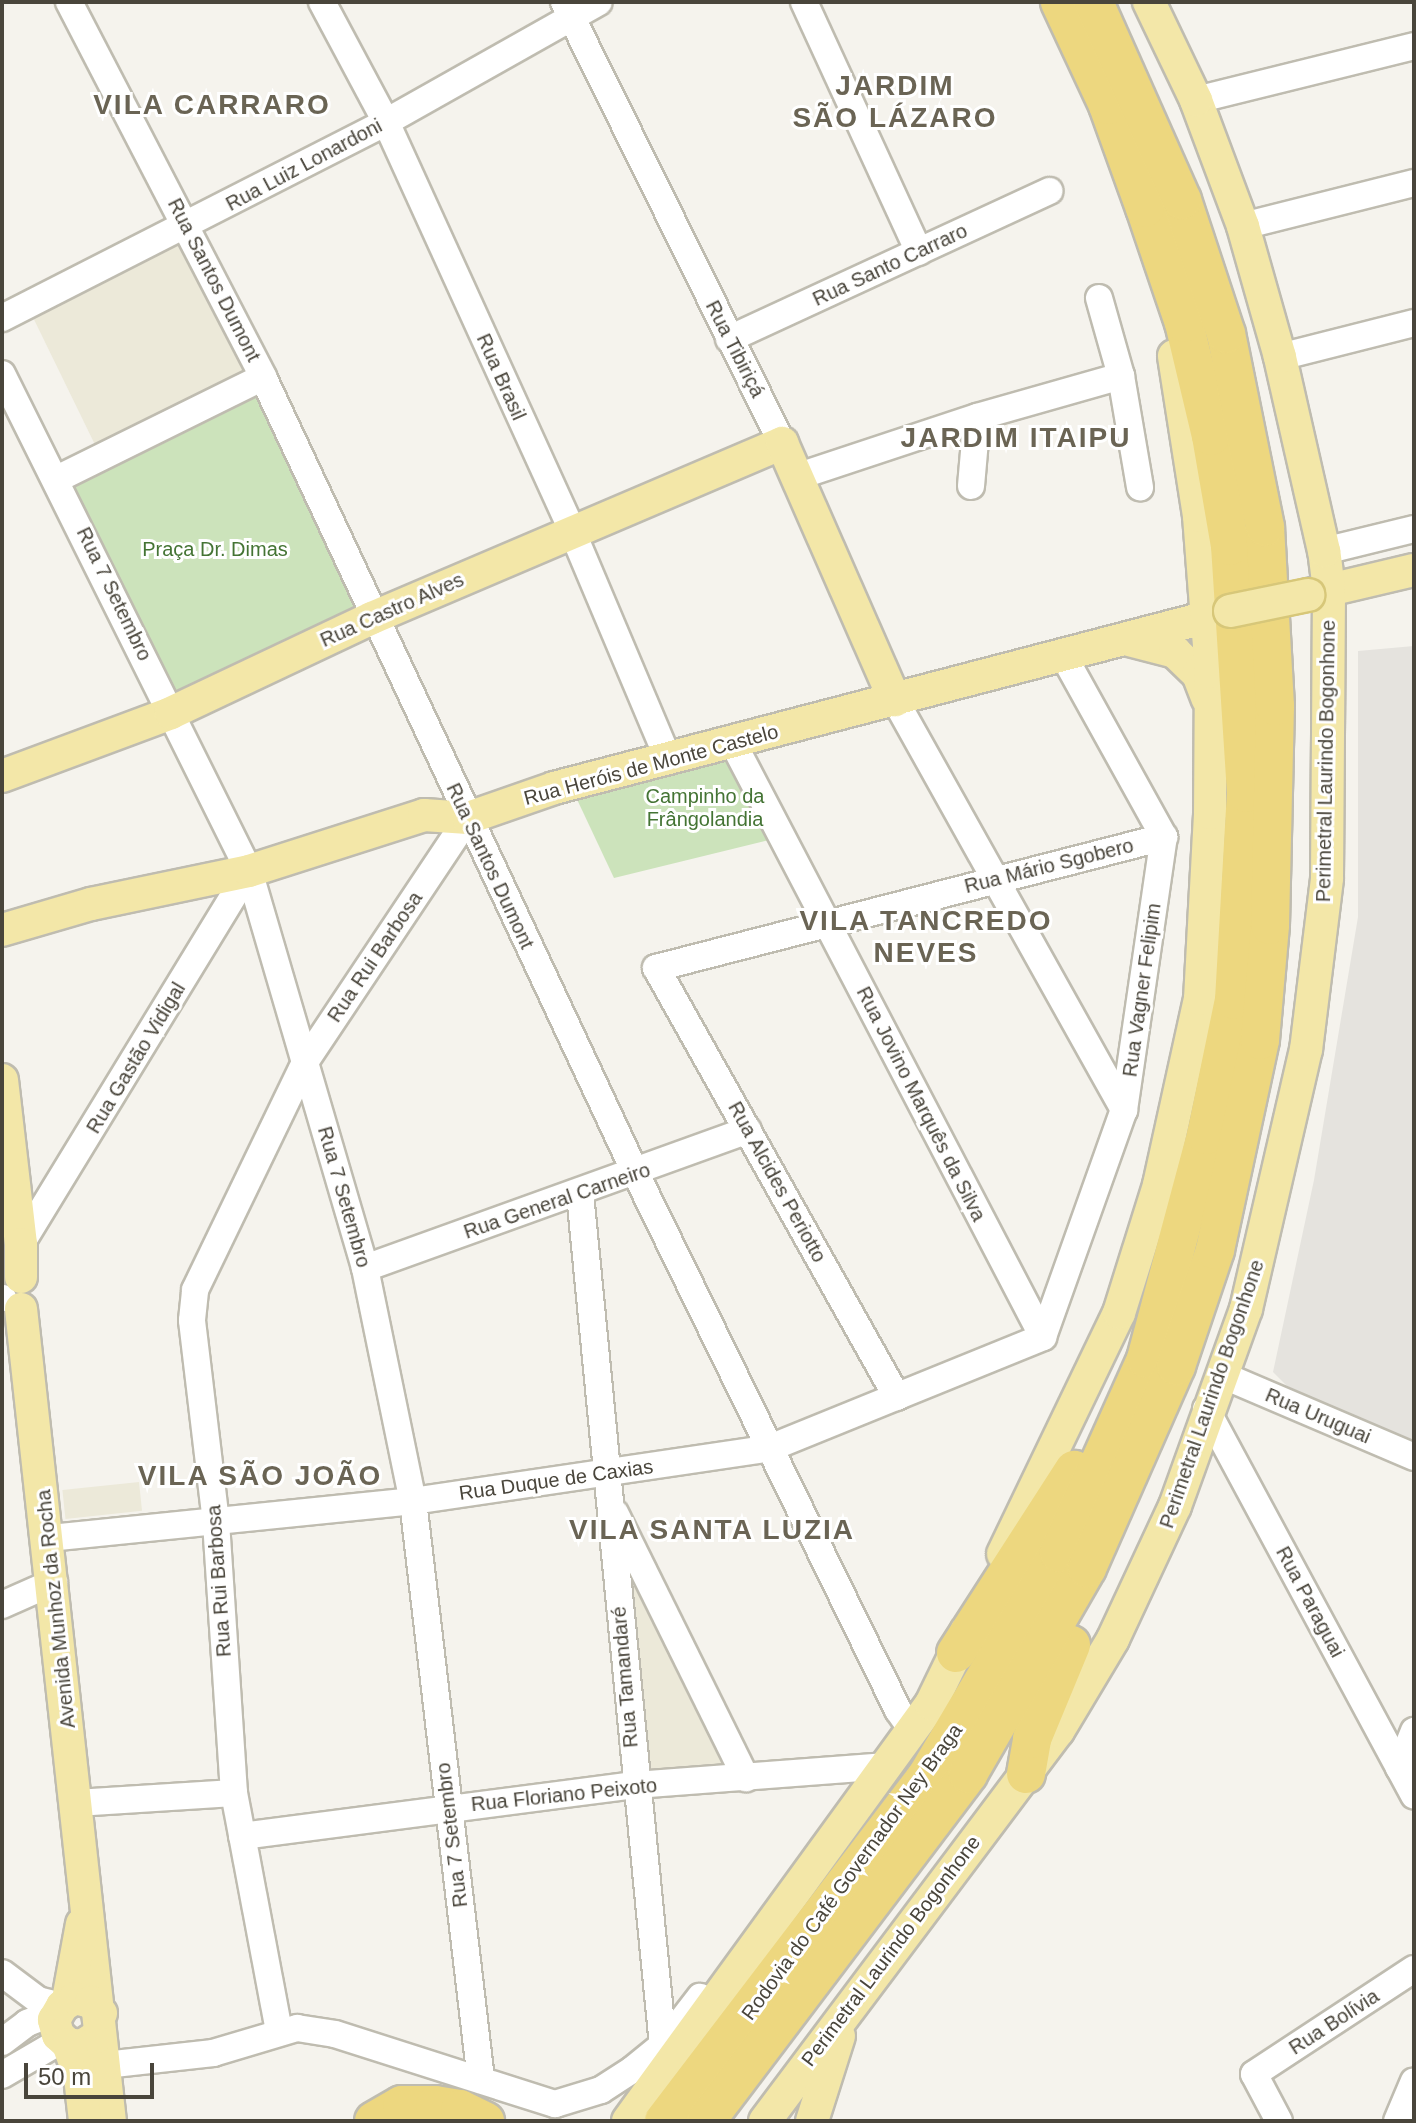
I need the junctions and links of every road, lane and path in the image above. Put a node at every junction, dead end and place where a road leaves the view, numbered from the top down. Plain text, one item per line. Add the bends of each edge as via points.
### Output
1 (69, 2) edge
2 (322, 2) edge
3 (599, 2) edge
4 (804, 2) edge
5 (1042, 2) edge
6 (1060, 2) edge
7 (1094, 2) edge
8 (1149, 2) edge
9 (567, 9) edge
10 (1414, 46) edge
11 (1196, 100) junction
12 (386, 122) junction
13 (1414, 183) edge
14 (1049, 191) dead end
15 (188, 226) junction
16 (1243, 226) junction
17 (919, 252) junction
18 (1099, 298) dead end
19 (2, 318) edge
20 (1414, 323) edge
21 (729, 339) junction
22 (1280, 357) junction
23 (2, 374) edge
24 (1121, 376) junction
25 (263, 377) junction
26 (977, 417) junction
27 (782, 443) junction
28 (796, 477) junction
29 (57, 479) junction
30 (971, 486) dead end
31 (1140, 487) dead end
32 (1414, 529) edge
33 (572, 531) junction
34 (1324, 551) junction
35 (1402, 572) edge
36 (1319, 592) junction
37 (1219, 614) junction
38 (372, 618) junction
39 (1122, 639) junction
40 (1063, 655) junction
41 (1328, 661) junction
42 (895, 700) junction
43 (171, 713) junction
44 (1211, 719) junction
45 (733, 743) junction
46 (668, 758) junction
47 (2, 776) edge
48 (468, 818) junction
49 (1164, 837) junction
50 (249, 871) junction
51 (997, 878) junction
52 (828, 924) junction
53 (2, 930) edge
54 (656, 968) joint
55 (305, 1062) junction
56 (2, 1080) edge
57 (1124, 1110) junction
58 (748, 1130) junction
59 (636, 1174) junction
60 (580, 1194) junction
61 (21, 1244) junction
62 (1175, 1254) junction
63 (365, 1268) junction
64 (9, 1294) edge
65 (1191, 1323) junction
66 (1043, 1337) junction
67 (1222, 1375) junction
68 (897, 1397) junction
69 (1206, 1409) junction
70 (770, 1448) junction
71 (1414, 1457) edge
72 (606, 1472) junction
73 (608, 1500) junction
74 (413, 1501) junction
75 (216, 1522) junction
76 (49, 1538) junction
77 (54, 1582) junction
78 (2, 1605) edge
79 (956, 1653) junction
80 (912, 1730) junction
81 (1414, 1731) edge
82 (887, 1766) junction
83 (1399, 1768) junction
84 (1026, 1774) junction
85 (746, 1778) junction
86 (635, 1785) junction
87 (234, 1793) junction
88 (1414, 1796) edge
89 (76, 1803) junction
90 (448, 1808) junction
91 (845, 1825) junction
92 (242, 1836) junction
93 (1414, 1969) edge
94 (2, 1973) edge
95 (863, 1985) junction
96 (78, 2027) junction
97 (279, 2031) junction
98 (2, 2042) edge
99 (663, 2045) junction
100 (2, 2075) edge
101 (481, 2080) junction
102 (1414, 2081) edge
103 (85, 2121) edge
104 (110, 2121) edge
105 (374, 2121) edge
106 (485, 2121) edge
107 (628, 2121) edge
108 (664, 2121) edge
109 (706, 2121) edge
110 (765, 2121) edge
111 (812, 2121) edge
112 (1279, 2121) edge
113 (1397, 2121) edge

1 - 15 street, Rua Santos Dumont
2 - 12 street, Rua Brasil
3 - 9 street, Rua Luiz Lonardoni
4 - 17 street
5 - 37 main road via 1112,159 1158,286
6 - 62 highway, Rodovia do Café Governador Ney Braga via 1108,105 1184,323 1230,546 1246,793 1242,909 1234,1000
7 - 65 highway, Rodovia do Café Governador Ney Braga via 1182,200 1226,334 1265,527 1275,706 1270,925 1261,1026 1218,1236
8 - 11 main road, Perimetral Laurindo Bogonhone
9 - 12 street, Rua Luiz Lonardoni
9 - 21 street, Rua Tibiriçá
10 - 11 street
11 - 16 main road, Perimetral Laurindo Bogonhone
12 - 15 street, Rua Luiz Lonardoni
12 - 33 street, Rua Brasil
13 - 16 street
14 - 17 street, Rua Santo Carraro
15 - 19 street, Rua Luiz Lonardoni
15 - 25 street, Rua Santos Dumont
16 - 22 main road, Perimetral Laurindo Bogonhone
17 - 21 street, Rua Santo Carraro
18 - 24 street
20 - 22 street
21 - 27 street, Rua Tibiriçá
22 - 34 main road, Perimetral Laurindo Bogonhone
23 - 29 street, Rua 7 Setembro
24 - 26 street
24 - 31 street
25 - 29 street
25 - 38 street, Rua Santos Dumont
26 - 28 street
26 - 30 street
27 - 28 main road, Rua Tibiriçá
27 - 33 main road, Rua Castro Alves
28 - 42 main road, Rua Tibiriçá
29 - 43 street, Rua 7 Setembro
32 - 34 street
33 - 38 main road, Rua Castro Alves
33 - 46 street, Rua Brasil
34 - 36 main road, Perimetral Laurindo Bogonhone
35 - 36 main road, Rua Heróis de Monte Castelo
35 - 41 main road via 1348,615
36 - 37 main road, Rua Heróis de Monte Castelo, bridge
36 - 41 main road, Perimetral Laurindo Bogonhone
37 - 39 main road, Rua Heróis de Monte Castelo
37 - 44 main road
38 - 43 main road, Rua Castro Alves
38 - 48 street, Rua Santos Dumont
39 - 40 main road, Rua Heróis de Monte Castelo
39 - 44 main road via 1163,648 1190,664 1206,692
40 - 42 main road, Rua Heróis de Monte Castelo
40 - 49 street
41 - 67 main road, Perimetral Laurindo Bogonhone via 1327,878 1317,984 1287,1147 1246,1309
42 - 45 main road, Rua Heróis de Monte Castelo
42 - 51 street
43 - 47 main road, Rua Castro Alves
43 - 50 street, Rua 7 Setembro
44 - 79 main road via 1200,999 1159,1185 1101,1357
45 - 46 main road, Rua Heróis de Monte Castelo
45 - 52 street, Rua Jovino Marquês da Silva
46 - 48 main road, Rua Heróis de Monte Castelo via 554,788
48 - 50 main road, Rua Heróis de Monte Castelo via 424,815
48 - 55 street, Rua Rui Barbosa
48 - 59 street, Rua Santos Dumont
49 - 51 street, Rua Mário Sgobero
49 - 57 street, Rua Vagner Felipim
50 - 53 main road, Rua Heróis de Monte Castelo via 91,904
50 - 55 street, Rua 7 Setembro
50 - 61 street, Rua Gastão Vidigal
51 - 52 street, Rua Mário Sgobero
51 - 57 street
52 - 54 street, Rua Mário Sgobero
52 - 66 street, Rua Jovino Marquês da Silva
54 - 58 street, Rua Alcides Periotto
55 - 63 street, Rua 7 Setembro
55 - 75 street, Rua Rui Barbosa via 195,1290 192,1320
56 - 61 main road, Avenida Munhoz da Rocha
57 - 66 street, Rua Vagner Felipim
58 - 59 street, Rua General Carneiro
58 - 68 street, Rua Alcides Periotto
59 - 60 street, Rua General Carneiro
59 - 70 street, Rua Santos Dumont
60 - 63 street, Rua General Carneiro
60 - 72 street, Rua Tamandaré
61 - 64 main road, Avenida Munhoz da Rocha
62 - 79 highway via 1077,1464
62 - 108 highway, Rodovia do Café Governador Ney Braga via 1146,1359 1117,1431 1059,1553 978,1696 925,1779 805,1942
63 - 74 street, Rua 7 Setembro
64 - 76 main road, Avenida Munhoz da Rocha
65 - 84 highway via 1178,1385 1140,1495 1056,1676 1032,1739
65 - 109 highway, Rodovia do Café Governador Ney Braga via 1130,1480 1017,1695 968,1774
66 - 68 street, Rua Duque de Caxias
67 - 69 main road, Perimetral Laurindo Bogonhone
67 - 71 street, Rua Uruguai
68 - 70 street, Rua Duque de Caxias
69 - 83 street, Rua Paraguai
69 - 84 main road, Perimetral Laurindo Bogonhone via 1175,1506 1113,1639
70 - 72 street, Rua Duque de Caxias
70 - 80 street, Rua Santos Dumont
72 - 73 street, Rua Tamandaré
72 - 74 street, Rua Duque de Caxias
73 - 85 street, Rua Tamandaré
73 - 86 street, Rua Tamandaré
74 - 75 street, Rua Duque de Caxias
74 - 90 street, Rua 7 Setembro
75 - 76 street, Rua Duque de Caxias
75 - 87 street, Rua Rui Barbosa
76 - 77 main road, Avenida Munhoz da Rocha
77 - 78 street
77 - 89 main road, Avenida Munhoz da Rocha
79 - 80 main road
80 - 82 main road
81 - 83 street
82 - 85 street, Rua Floriano Peixoto
82 - 91 main road
83 - 88 street, Rua Paraguai
84 - 95 main road, Perimetral Laurindo Bogonhone
85 - 86 street, Rua Floriano Peixoto
86 - 90 street, Rua Floriano Peixoto
86 - 99 street, Rua Tamandaré
87 - 89 street
87 - 92 street, Rua Rui Barbosa
89 - 96 main road, Avenida Munhoz da Rocha via 86,1909
90 - 92 street, Rua Floriano Peixoto
90 - 101 street, Rua 7 Setembro
91 - 99 street
91 - 107 main road
92 - 97 street, Rua Rui Barbosa
93 - 112 street, Rua Bolívia via 1254,2074
94 - 96 street
95 - 110 main road, Perimetral Laurindo Bogonhone
95 - 111 main road via 828,2064
96 - 97 street via 213,2053
96 - 98 street via 27,2023
96 - 100 street
96 - 103 main road
96 - 104 main road
97 - 101 street via 335,2034
99 - 101 street via 601,2090 555,2104
102 - 113 street
105 - 106 highway via 402,2105 460,2109

